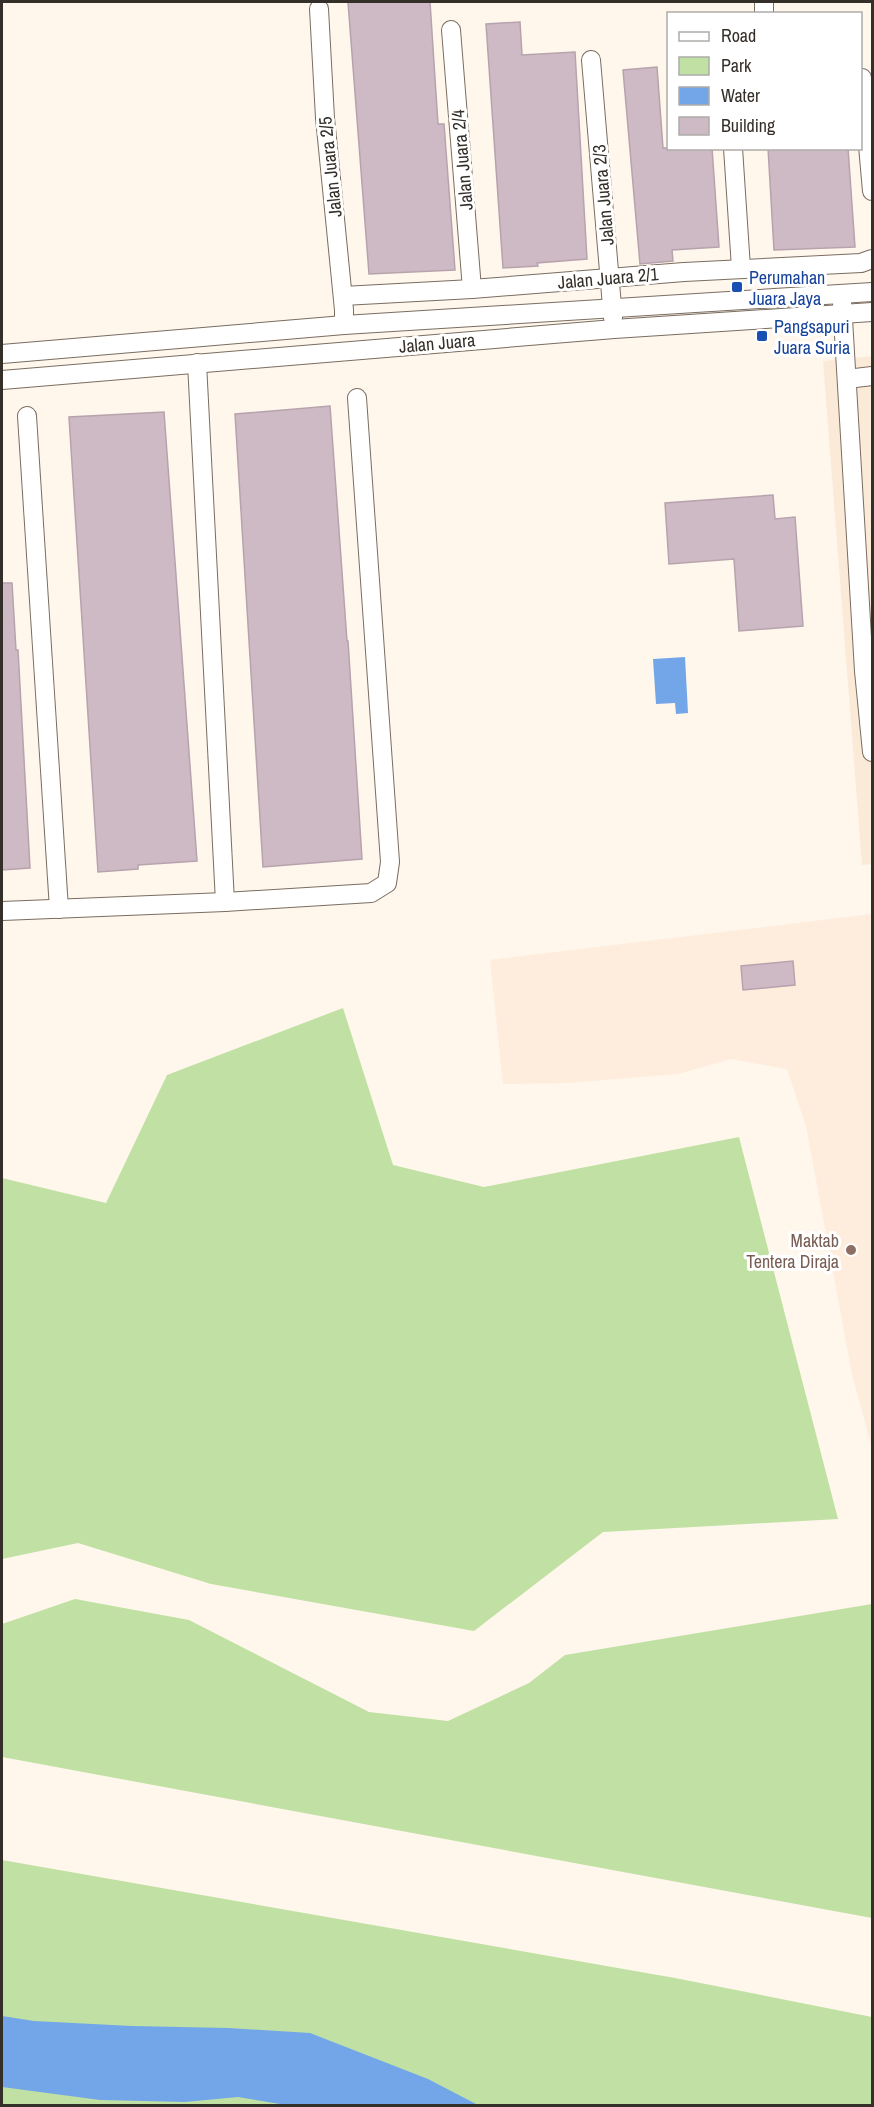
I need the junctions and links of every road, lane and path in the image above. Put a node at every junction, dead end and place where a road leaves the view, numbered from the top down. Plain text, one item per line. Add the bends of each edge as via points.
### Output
1 (319, 9) dead end
2 (451, 30) dead end
3 (591, 60) dead end
4 (862, 78) dead end
5 (733, 150) edge
6 (873, 191) edge
7 (873, 259) edge
8 (741, 268) junction
9 (611, 277) junction
10 (472, 289) junction
11 (873, 292) edge
12 (841, 295) junction
13 (343, 296) junction
14 (613, 308) junction
15 (873, 312) edge
16 (843, 314) junction
17 (344, 325) junction
18 (614, 329) junction
19 (2, 354) edge
20 (197, 363) junction
21 (873, 376) edge
22 (846, 379) junction
23 (2, 380) edge
24 (357, 398) dead end
25 (27, 416) dead end
26 (868, 670) edge
27 (873, 752) edge
28 (225, 902) junction
29 (59, 909) junction
30 (2, 911) edge

1 - 13 street, Jalan Juara 2/5 via 325,118
2 - 10 street, Jalan Juara 2/4
3 - 9 street, Jalan Juara 2/3
4 - 6 street
5 - 8 street
7 - 8 street, Jalan Juara 2/1 via 861,263
8 - 9 street, Jalan Juara 2/1
9 - 10 street, Jalan Juara 2/1
9 - 14 street, Jalan Juara 2/3
10 - 13 street, Jalan Juara 2/1
11 - 12 street, Jalan Juara
12 - 14 street, Jalan Juara
12 - 16 street
13 - 17 street, Jalan Juara 2/5
14 - 17 street, Jalan Juara
14 - 18 street, Jalan Juara 2/3
15 - 16 street, Jalan Juara
16 - 18 street, Jalan Juara
16 - 22 street
17 - 19 street, Jalan Juara
18 - 20 street, Jalan Juara
20 - 23 street, Jalan Juara
20 - 28 street
21 - 22 street
22 - 26 street
24 - 28 street via 390,862 387,883 371,893
25 - 29 street
26 - 27 street
28 - 29 street
29 - 30 street

